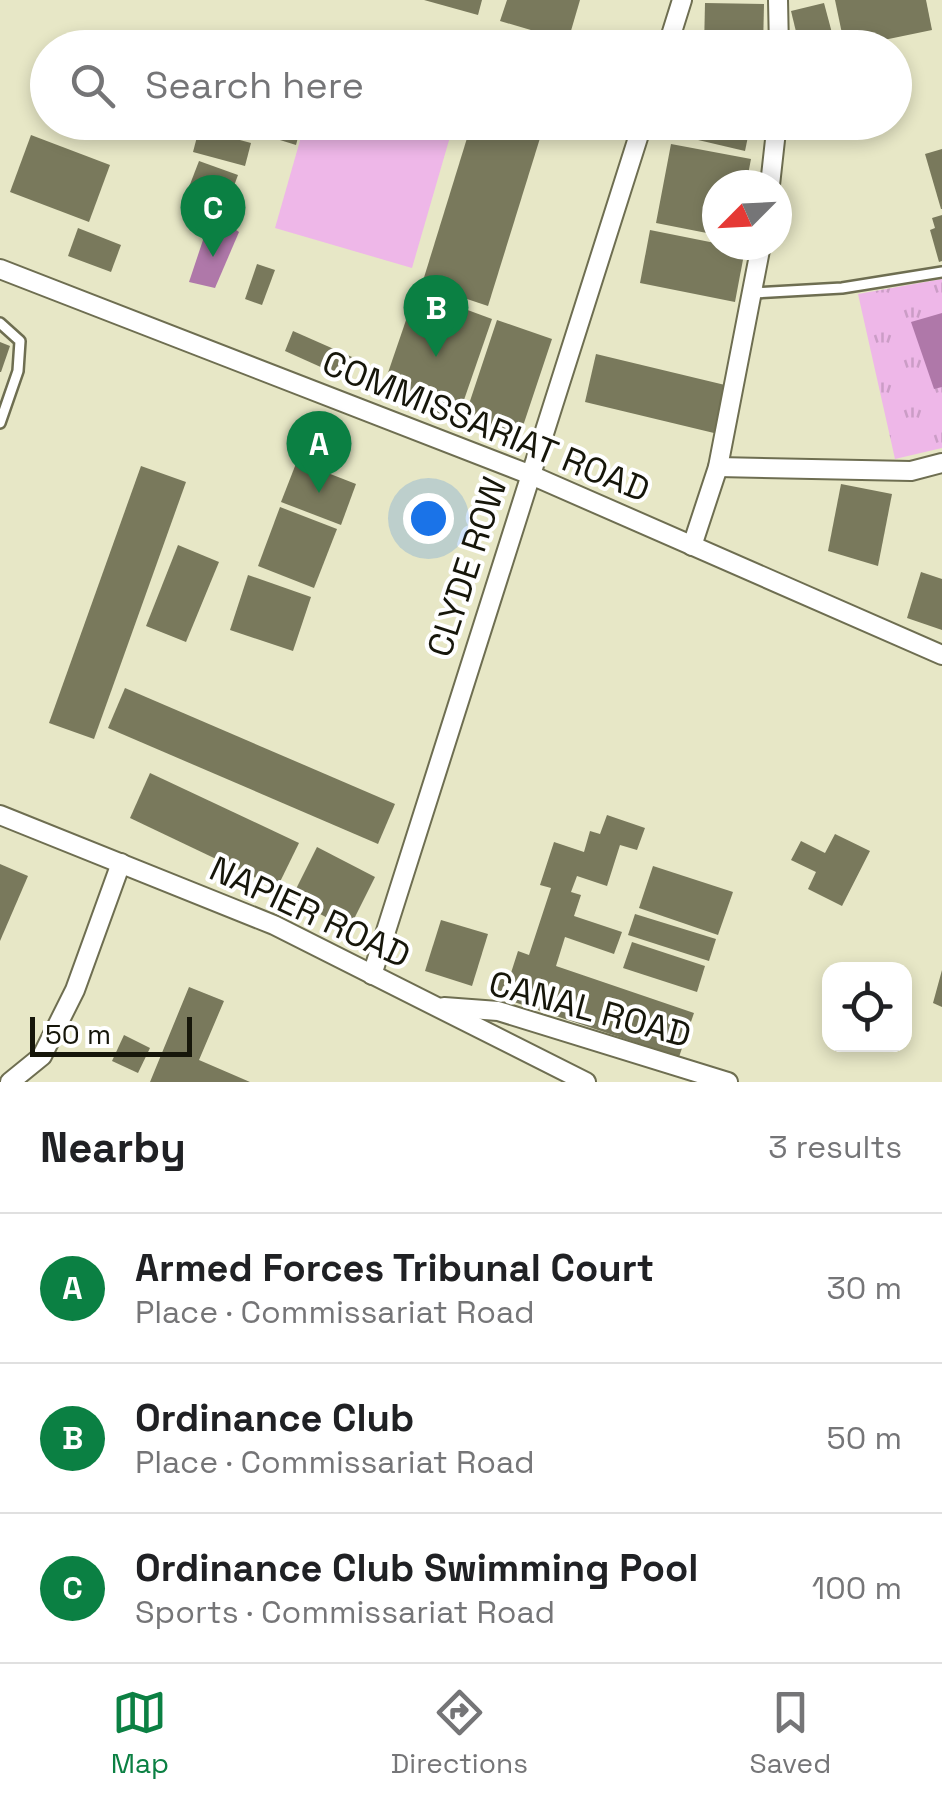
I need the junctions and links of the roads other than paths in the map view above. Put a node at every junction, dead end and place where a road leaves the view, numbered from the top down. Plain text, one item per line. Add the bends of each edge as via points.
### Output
1 (682, 0) edge
2 (778, 0) edge
3 (673, 30) edge
4 (779, 30) edge
5 (637, 140) edge
6 (776, 140) edge
7 (772, 170) edge
8 (758, 260) edge
9 (0, 269) edge
10 (942, 272) edge
11 (753, 293) junction
12 (0, 323) edge
13 (0, 424) edge
14 (942, 463) edge
15 (718, 468) junction
16 (531, 475) junction
17 (692, 546) junction
18 (942, 655) edge
19 (0, 815) edge
20 (121, 863) junction
21 (372, 975) junction
22 (434, 1006) junction
23 (10, 1082) edge
24 (586, 1082) edge
25 (728, 1082) edge

1 - 3 street
2 - 4 street
5 - 16 street, CLYDE ROW
6 - 7 street
8 - 11 street
9 - 16 street, COMMISSARIAT ROAD
10 - 11 lane
11 - 15 street
12 - 13 lane via 20,341 18,371
14 - 15 street via 911,471
15 - 17 street
16 - 17 street, COMMISSARIAT ROAD
16 - 21 street, CLYDE ROW
17 - 18 street, COMMISSARIAT ROAD
19 - 20 street, NAPIER ROAD
20 - 21 street, NAPIER ROAD via 274,925
20 - 23 street via 42,1056
21 - 22 street, NAPIER ROAD
22 - 24 street, NAPIER ROAD
22 - 25 street, CANAL ROAD via 498,1011

